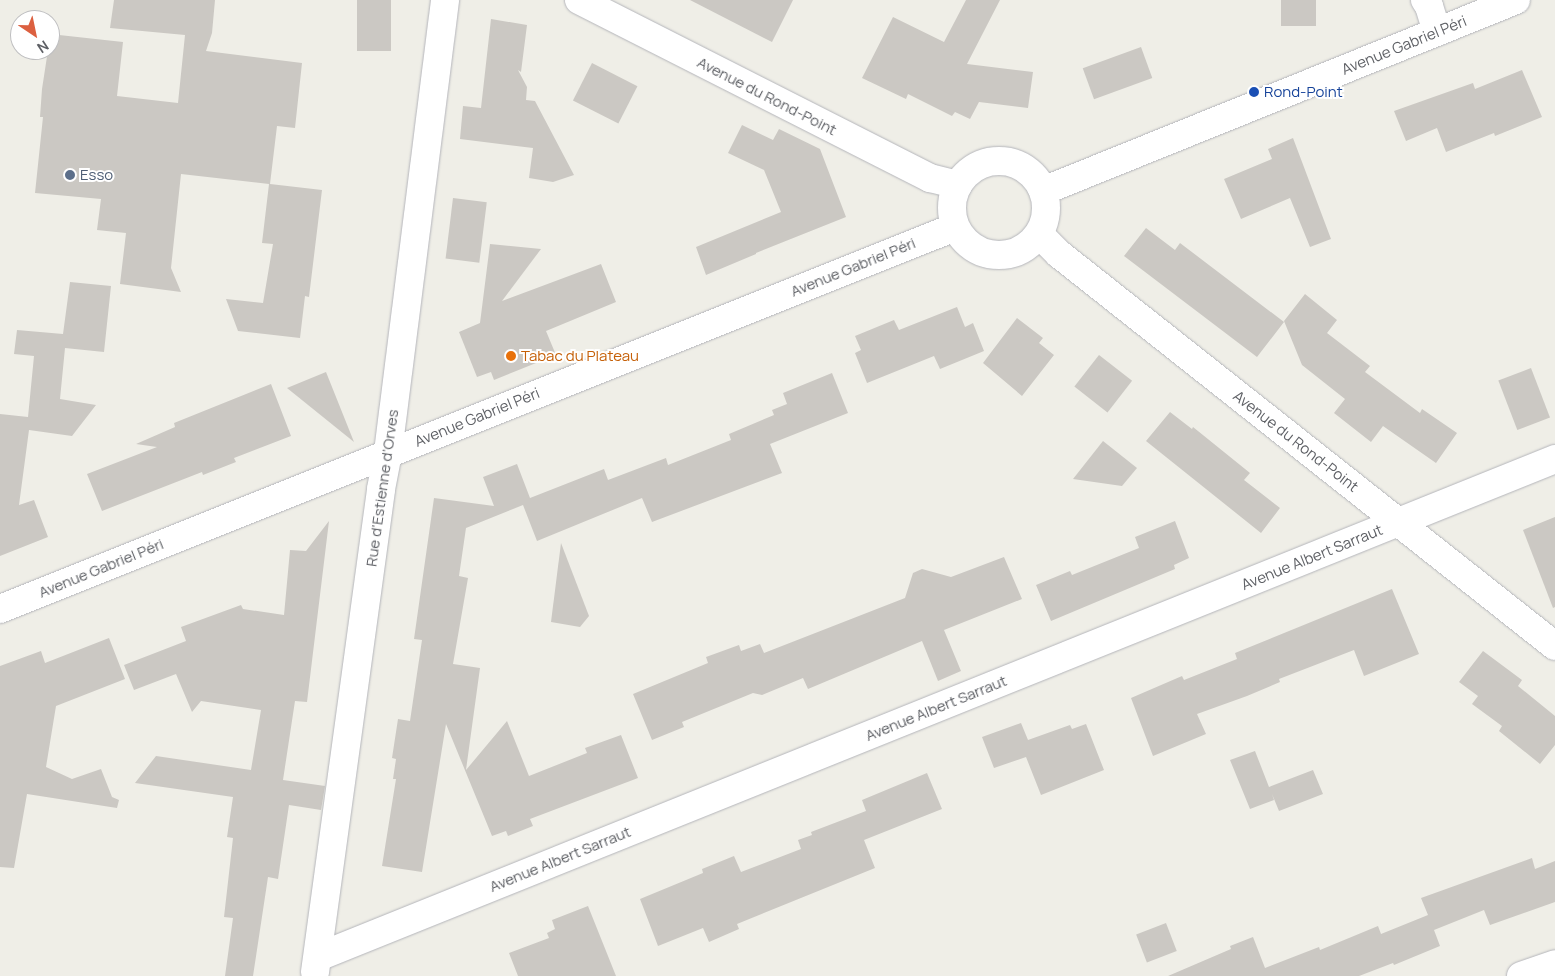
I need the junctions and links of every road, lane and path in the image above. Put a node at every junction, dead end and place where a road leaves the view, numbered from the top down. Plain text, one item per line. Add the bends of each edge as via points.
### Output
1 (445, 0) edge
2 (579, 0) edge
3 (1425, 0) edge
4 (1516, 0) edge
5 (1437, 32) junction
6 (958, 185) junction
7 (1043, 191) junction
8 (955, 226) junction
9 (1039, 234) junction
10 (388, 452) junction
11 (1555, 460) edge
12 (1399, 522) junction
13 (0, 609) edge
14 (1555, 646) edge
15 (1555, 964) edge
16 (316, 967) edge
17 (1521, 976) edge

1 - 10 street, Rue d'Estienne d'Orves
2 - 6 street, Avenue du Rond-Point via 930,178
3 - 5 street
4 - 5 street, Avenue Gabriel Péri
5 - 7 street, Avenue Gabriel Péri
6 - 7 street via 967,173 980,165 1010,162 1024,168
6 - 8 street via 952,198
7 - 9 street via 1045,217
8 - 9 street via 963,239 989,255 1019,251
8 - 10 street, Avenue Gabriel Péri
9 - 12 street, Avenue du Rond-Point via 1058,254
10 - 13 street, Avenue Gabriel Péri
10 - 16 street, Rue d'Estienne d'Orves
11 - 12 street, Avenue Albert Sarraut
12 - 14 street, Avenue du Rond-Point
12 - 16 street, Avenue Albert Sarraut
15 - 17 street

